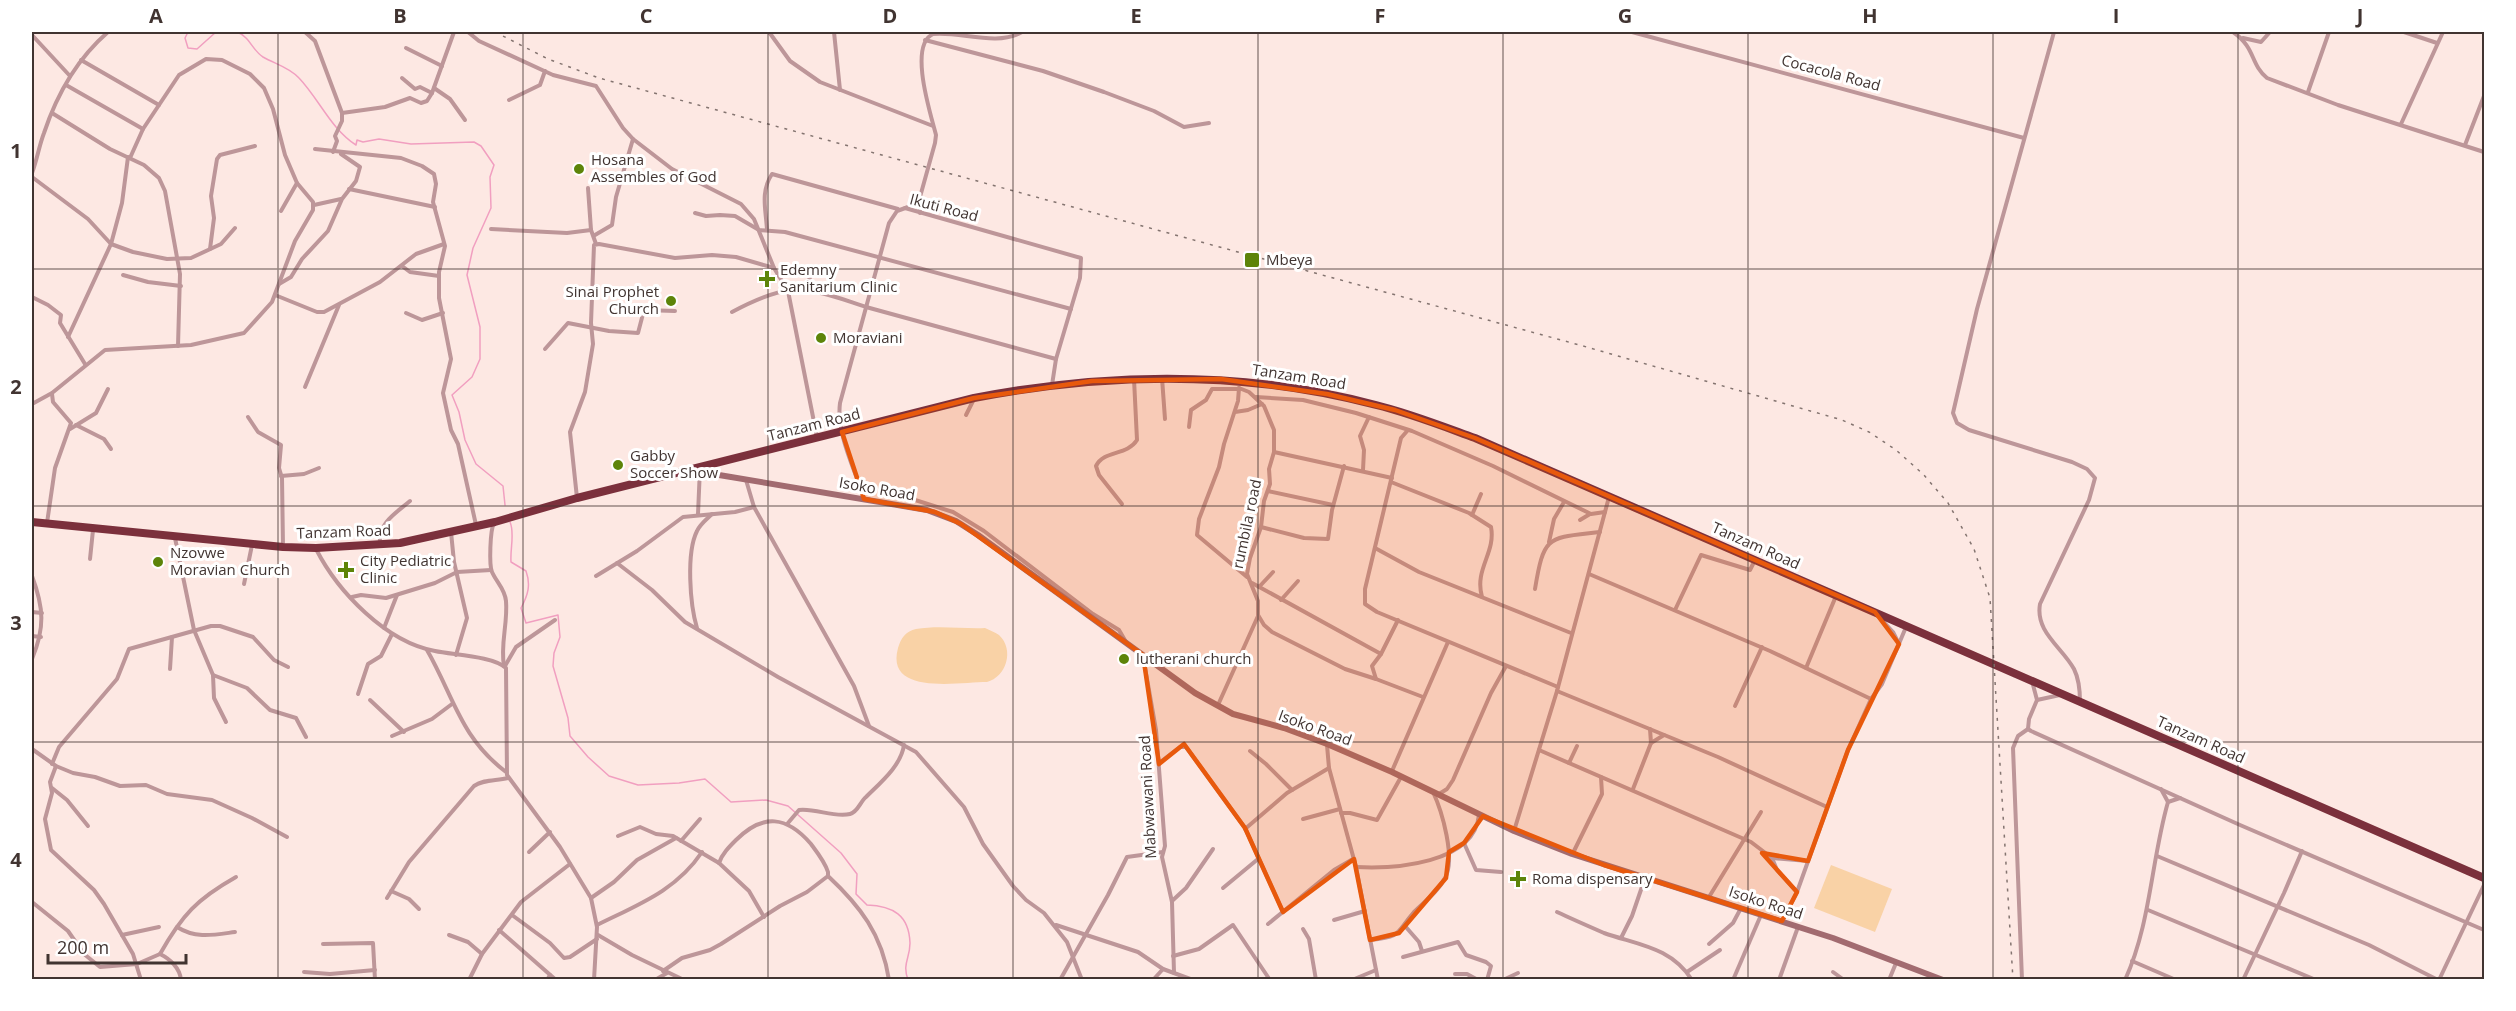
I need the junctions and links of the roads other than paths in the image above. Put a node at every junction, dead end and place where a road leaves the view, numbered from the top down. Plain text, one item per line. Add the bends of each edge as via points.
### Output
1 (108, 32) edge
2 (305, 32) edge
3 (317, 32) edge
4 (454, 32) edge
5 (468, 32) edge
6 (769, 32) edge
7 (834, 32) edge
8 (1022, 32) edge
9 (1632, 32) edge
10 (2054, 32) edge
11 (2233, 32) edge
12 (2270, 32) edge
13 (2329, 32) edge
14 (2404, 32) edge
15 (2443, 32) edge
16 (32, 33) edge
17 (926, 35) edge
18 (2241, 37) junction
19 (313, 39) junction
20 (2438, 43) junction
21 (406, 48) dead end
22 (81, 60) junction
23 (442, 66) junction
24 (545, 71) junction
25 (70, 76) junction
26 (402, 78) dead end
27 (66, 85) junction
28 (840, 90) junction
29 (433, 91) junction
30 (2308, 92) junction
31 (2484, 96) edge
32 (509, 100) dead end
33 (159, 105) junction
34 (342, 113) junction
35 (52, 114) junction
36 (465, 120) dead end
37 (1209, 123) dead end
38 (2401, 124) junction
39 (933, 126) junction
40 (142, 129) junction
41 (2024, 138) junction
42 (633, 139) junction
43 (2465, 145) junction
44 (255, 146) dead end
45 (315, 149) dead end
46 (335, 152) junction
47 (2484, 152) edge
48 (129, 157) junction
49 (32, 175) edge
50 (297, 183) junction
51 (588, 188) dead end
52 (349, 189) junction
53 (920, 197) junction
54 (342, 199) junction
55 (314, 205) junction
56 (435, 207) junction
57 (902, 209) junction
58 (281, 211) dead end
59 (695, 213) dead end
60 (920, 213) junction
61 (235, 228) dead end
62 (491, 229) dead end
63 (591, 230) junction
64 (759, 230) junction
65 (767, 230) junction
66 (595, 235) junction
67 (111, 244) junction
68 (444, 244) junction
69 (596, 244) junction
70 (210, 250) junction
71 (879, 258) junction
72 (178, 259) junction
73 (402, 266) junction
74 (774, 268) junction
75 (814, 269) dead end
76 (123, 275) dead end
77 (439, 276) junction
78 (181, 285) junction
79 (279, 285) junction
80 (794, 290) junction
81 (788, 291) junction
82 (275, 295) junction
83 (32, 297) edge
84 (286, 299) junction
85 (272, 302) junction
86 (340, 304) junction
87 (867, 307) junction
88 (1071, 309) junction
89 (675, 311) dead end
90 (732, 312) dead end
91 (406, 313) dead end
92 (443, 313) junction
93 (591, 328) junction
94 (68, 338) junction
95 (178, 346) junction
96 (545, 350) dead end
97 (1056, 359) junction
98 (85, 364) junction
99 (1134, 378) junction
100 (1162, 378) junction
101 (1235, 380) junction
102 (1052, 385) junction
103 (305, 387) dead end
104 (108, 389) dead end
105 (1239, 389) junction
106 (52, 393) junction
107 (1255, 397) junction
108 (32, 398) edge
109 (974, 398) junction
110 (34, 403) edge
111 (1262, 404) junction
112 (1235, 412) junction
113 (966, 415) dead end
114 (248, 417) dead end
115 (1369, 417) junction
116 (1165, 419) dead end
117 (76, 425) junction
118 (1189, 427) dead end
119 (1397, 427) junction
120 (69, 429) junction
121 (1408, 429) junction
122 (842, 432) junction
123 (817, 438) junction
124 (1401, 438) junction
125 (111, 449) dead end
126 (1274, 452) junction
127 (1344, 466) junction
128 (320, 468) dead end
129 (703, 468) junction
130 (1364, 470) junction
131 (281, 476) junction
132 (746, 479) junction
133 (1391, 480) junction
134 (1268, 491) junction
135 (1481, 494) dead end
136 (1610, 496) junction
137 (577, 498) junction
138 (864, 499) junction
139 (912, 500) dead end
140 (410, 501) dead end
141 (1564, 501) junction
142 (1122, 504) dead end
143 (1333, 505) junction
144 (754, 507) junction
145 (1605, 512) junction
146 (712, 513) junction
147 (698, 514) junction
148 (1591, 514) junction
149 (1472, 515) junction
150 (1580, 520) dead end
151 (32, 522) edge
152 (495, 522) junction
153 (47, 524) junction
154 (476, 525) junction
155 (1261, 528) junction
156 (93, 530) junction
157 (451, 531) junction
158 (1600, 532) junction
159 (175, 537) junction
160 (1549, 543) junction
161 (380, 544) junction
162 (252, 545) junction
163 (283, 547) junction
164 (316, 548) junction
165 (1374, 548) junction
166 (90, 559) dead end
167 (1755, 560) junction
168 (617, 563) junction
169 (491, 570) junction
170 (457, 572) junction
171 (1273, 572) dead end
172 (1588, 574) junction
173 (32, 576) edge
174 (596, 576) dead end
175 (1248, 580) junction
176 (1298, 581) dead end
177 (244, 584) dead end
178 (1259, 587) junction
179 (1535, 589) dead end
180 (397, 595) junction
181 (1837, 596) junction
182 (352, 597) junction
183 (1482, 597) junction
184 (1281, 600) junction
185 (1675, 610) junction
186 (32, 612) edge
187 (1875, 612) junction
188 (42, 613) junction
189 (1258, 615) junction
190 (555, 620) dead end
191 (1398, 620) junction
192 (1907, 625) junction
193 (384, 628) junction
194 (698, 629) junction
195 (194, 630) junction
196 (1571, 633) junction
197 (392, 634) junction
198 (32, 636) edge
199 (41, 637) junction
200 (172, 637) junction
201 (1448, 642) junction
202 (1126, 643) junction
203 (1899, 644) junction
204 (1762, 647) junction
205 (427, 649) junction
206 (1381, 654) junction
207 (456, 655) junction
208 (1143, 655) junction
209 (32, 660) edge
210 (504, 666) junction
211 (1506, 666) junction
212 (288, 668) dead end
213 (1806, 668) junction
214 (170, 669) dead end
215 (213, 675) junction
216 (1376, 679) junction
217 (2031, 680) junction
218 (1557, 689) junction
219 (358, 694) dead end
220 (2063, 694) junction
221 (1423, 697) junction
222 (1871, 699) junction
223 (370, 700) dead end
224 (2037, 700) junction
225 (2080, 702) junction
226 (452, 704) junction
227 (1735, 706) dead end
228 (1217, 707) junction
229 (226, 722) dead end
230 (868, 726) junction
231 (1650, 729) junction
232 (2028, 729) junction
233 (404, 732) junction
234 (1664, 735) junction
235 (392, 736) dead end
236 (306, 737) dead end
237 (1651, 743) junction
238 (1327, 744) junction
239 (904, 745) junction
240 (1577, 746) dead end
241 (32, 748) edge
242 (1539, 750) junction
243 (1250, 751) dead end
244 (1569, 763) junction
245 (1159, 764) junction
246 (54, 765) junction
247 (1329, 768) junction
248 (506, 772) junction
249 (1392, 772) junction
250 (1402, 777) junction
251 (1601, 777) junction
252 (508, 778) junction
253 (52, 788) junction
254 (1633, 789) junction
255 (2161, 789) junction
256 (1292, 790) junction
257 (1436, 794) junction
258 (2180, 797) junction
259 (2168, 802) junction
260 (1827, 807) junction
261 (1340, 811) junction
262 (1761, 812) dead end
263 (1479, 815) junction
264 (700, 819) dead end
265 (1302, 819) dead end
266 (788, 823) junction
267 (88, 826) dead end
268 (1245, 829) junction
269 (1514, 831) junction
270 (550, 832) junction
271 (618, 836) dead end
272 (287, 837) dead end
273 (676, 838) junction
274 (1744, 839) junction
275 (681, 841) junction
276 (1464, 843) junction
277 (1213, 849) dead end
278 (2302, 851) junction
279 (529, 852) dead end
280 (702, 852) junction
281 (1163, 852) junction
282 (1449, 853) junction
283 (1572, 854) junction
284 (2157, 856) junction
285 (1772, 858) junction
286 (1258, 859) junction
287 (1354, 859) junction
288 (1808, 861) junction
289 (719, 862) junction
290 (570, 864) junction
291 (1356, 867) junction
292 (1501, 872) dead end
293 (828, 876) junction
294 (236, 877) dead end
295 (1646, 877) junction
296 (2484, 878) edge
297 (2484, 885) edge
298 (1223, 888) dead end
299 (391, 891) junction
300 (1797, 892) junction
301 (1709, 897) junction
302 (387, 898) dead end
303 (591, 898) junction
304 (32, 902) edge
305 (1172, 902) junction
306 (2278, 906) junction
307 (1741, 908) junction
308 (419, 909) dead end
309 (2148, 910) junction
310 (1365, 911) junction
311 (1284, 912) junction
312 (1557, 912) dead end
313 (512, 915) junction
314 (1761, 915) junction
315 (764, 916) junction
316 (1334, 920) dead end
317 (1782, 921) junction
318 (2467, 923) junction
319 (1054, 924) junction
320 (1268, 924) dead end
321 (597, 925) junction
322 (1406, 926) junction
323 (159, 927) dead end
324 (177, 927) junction
325 (1798, 927) junction
326 (1303, 929) dead end
327 (499, 930) junction
328 (2484, 930) edge
329 (235, 932) dead end
330 (122, 935) junction
331 (449, 935) dead end
332 (1086, 935) junction
333 (597, 937) junction
334 (1621, 938) junction
335 (1370, 940) junction
336 (323, 944) dead end
337 (1709, 944) dead end
338 (1720, 950) dead end
339 (1422, 951) junction
340 (160, 954) junction
341 (482, 954) junction
342 (2255, 954) junction
343 (1074, 956) junction
344 (1173, 956) junction
345 (1403, 957) dead end
346 (2132, 961) junction
347 (1896, 962) junction
348 (137, 964) junction
349 (1163, 969) junction
350 (375, 970) junction
351 (1376, 970) junction
352 (304, 972) dead end
353 (665, 972) junction
354 (1688, 972) junction
355 (1833, 972) dead end
356 (1174, 973) junction
357 (1518, 973) dead end
358 (1455, 974) dead end
359 (550, 975) junction
360 (1923, 976) edge
361 (2307, 978) edge
362 (141, 980) edge
363 (181, 980) edge
364 (375, 980) edge
365 (469, 980) edge
366 (547, 980) edge
367 (556, 980) edge
368 (594, 980) edge
369 (655, 980) edge
370 (684, 980) edge
371 (889, 980) edge
372 (1060, 980) edge
373 (1082, 980) edge
374 (1154, 980) edge
375 (1193, 980) edge
376 (1270, 980) edge
377 (1316, 980) edge
378 (1352, 980) edge
379 (1378, 980) edge
380 (1478, 980) edge
381 (1487, 980) edge
382 (1503, 980) edge
383 (1692, 980) edge
384 (1733, 980) edge
385 (1779, 980) edge
386 (1844, 980) edge
387 (1889, 980) edge
388 (1943, 980) edge
389 (2022, 980) edge
390 (2125, 980) edge
391 (2176, 980) edge
392 (2243, 980) edge
393 (2316, 980) edge
394 (2438, 980) edge

1 - 22 street
2 - 19 street
3 - 19 street
4 - 23 street
5 - 24 street via 479,41
6 - 28 street via 790,61 820,82
7 - 28 street
8 - 17 street via 1001,38
9 - 41 street, Cocacola Road
10 - 41 street
11 - 18 street
12 - 18 street via 2261,42
13 - 30 street
14 - 20 street
15 - 20 street
16 - 25 street
17 - 37 street via 1104,92 1154,111 1184,128
17 - 39 street via 922,71
18 - 30 street via 2264,76
19 - 34 street
20 - 38 street
21 - 23 street
22 - 25 street
22 - 33 street
23 - 29 street
24 - 32 street via 540,85
24 - 42 street via 598,88
25 - 27 street
26 - 29 street via 415,89
27 - 35 street
27 - 40 street
28 - 39 street
29 - 34 street via 424,103 410,98 385,107
29 - 36 street via 450,99
30 - 38 street
31 - 43 street
33 - 40 street
33 - 50 street via 179,75 206,59 227,62 250,74 269,96
34 - 46 street
35 - 48 street
35 - 49 street
38 - 43 street
39 - 53 street via 935,143
40 - 48 street
41 - 225 street via 1953,413 1957,423 1969,430 2072,462 2095,478 2039,613 2042,626 2075,672
42 - 64 street via 672,169 741,204
42 - 66 street via 612,225
43 - 47 street
44 - 70 street via 217,159
45 - 46 street
46 - 52 street via 360,167
46 - 56 street via 385,155 422,166 434,174
48 - 67 street
48 - 72 street via 152,170 161,182
49 - 67 street via 88,219
50 - 55 street
50 - 58 street
51 - 63 street
52 - 54 street
52 - 56 street
53 - 57 street
53 - 60 street
54 - 55 street
54 - 79 street via 328,231 291,277
55 - 79 street
56 - 68 street
57 - 60 street, Ikuti Road
57 - 65 street via 772,174 764,198
57 - 71 street, Ikuti Road via 889,224
59 - 64 street via 735,216
60 - 88 street, Ikuti Road via 1081,258
61 - 70 street
62 - 63 street
63 - 66 street
64 - 65 street
64 - 74 street
65 - 71 street
66 - 69 street
67 - 72 street via 143,255
67 - 94 street
68 - 73 street via 416,254
68 - 77 street
69 - 74 street via 675,258 736,257
69 - 93 street via 592,259
70 - 72 street
71 - 87 street, Ikuti Road
71 - 88 street
72 - 78 street
73 - 77 street via 410,273
73 - 86 street
74 - 81 street
75 - 80 street via 807,284
76 - 78 street
77 - 92 street
78 - 95 street
79 - 82 street
80 - 81 street
80 - 87 street
81 - 90 street
81 - 123 street
82 - 84 street
82 - 85 street
83 - 94 street via 61,315 60,323
84 - 85 street
84 - 86 street via 320,312
85 - 95 street via 244,333
86 - 103 street
87 - 97 street
87 - 122 street, Ikuti Road via 840,403
88 - 97 street, Ikuti Road
89 - 93 street via 644,310 638,333
91 - 92 street via 422,320
92 - 154 street via 451,359 443,393
93 - 96 street via 566,324
93 - 137 street via 593,344 585,392 570,432
94 - 98 street
95 - 98 street via 110,348
97 - 102 street, Ikuti Road
98 - 106 street
99 - 100 highway, Tanzam Road
99 - 102 highway, Tanzam Road
99 - 142 street via 1137,440 1127,450 1103,458 1096,466
100 - 101 highway, Tanzam Road
100 - 116 street
101 - 105 street
101 - 136 highway, Tanzam Road via 1306,390 1395,410 1475,438
102 - 109 highway, Tanzam Road
104 - 117 street via 96,413
105 - 107 street, rumbila road
105 - 112 street
105 - 118 street via 1212,389 1191,410
106 - 110 street
106 - 120 street via 53,402 70,420
107 - 111 street, rumbila road
107 - 115 street via 1303,400
108 - 110 street
109 - 113 street
109 - 122 highway, Tanzam Road
111 - 112 street
111 - 126 street, rumbila road via 1274,430
112 - 175 street via 1197,535
114 - 131 street via 258,432 279,442
115 - 119 street
115 - 130 street via 1360,436
117 - 120 street
117 - 125 street via 104,438
119 - 121 street
119 - 124 street
120 - 153 street via 55,468
121 - 124 street
121 - 141 street
122 - 123 highway, Tanzam Road
122 - 138 street, Ikuti Road
123 - 129 highway, Tanzam Road
124 - 133 street
126 - 127 street
126 - 134 street, rumbila road
127 - 130 street
127 - 143 street
128 - 131 street
129 - 132 street, Isoko Road
129 - 137 highway, Tanzam Road
129 - 147 street
130 - 133 street
131 - 163 street
132 - 138 street, Isoko Road
132 - 144 street
133 - 149 street
133 - 165 street
134 - 143 street
134 - 155 street, rumbila road
135 - 149 street
136 - 145 street
136 - 167 highway, Tanzam Road
137 - 152 highway, Tanzam Road
138 - 202 street, Isoko Road via 935,512 961,524
139 - 202 street via 953,512 984,531 1122,632
140 - 161 street via 383,525
141 - 148 street
141 - 160 street via 1554,519
143 - 155 street via 1326,540
144 - 146 street
144 - 230 street via 854,687
145 - 148 street
145 - 158 street
146 - 147 street
146 - 194 street via 694,540 690,598
147 - 168 street via 678,520
148 - 150 street
149 - 183 street via 1487,522 1492,531 1491,546 1479,578
151 - 153 highway, Tanzam Road
152 - 154 highway, Tanzam Road
152 - 169 street via 490,532
153 - 156 highway, Tanzam Road
154 - 157 highway, Tanzam Road
155 - 175 street, rumbila road via 1249,561
156 - 159 highway, Tanzam Road
156 - 166 street
157 - 161 highway, Tanzam Road
157 - 170 street
158 - 160 street via 1559,536
158 - 172 street
159 - 162 highway, Tanzam Road
159 - 195 street
160 - 179 street
161 - 164 highway, Tanzam Road
162 - 163 highway, Tanzam Road
162 - 177 street
163 - 164 highway, Tanzam Road
164 - 182 street
165 - 183 street via 1419,572
165 - 191 street via 1364,601 1371,609
167 - 181 highway, Tanzam Road
167 - 185 street via 1750,570 1701,555
168 - 174 street
168 - 194 street
169 - 170 street
169 - 210 street via 506,597
170 - 180 street
170 - 207 street via 467,618
171 - 178 street
172 - 185 street
172 - 196 street
173 - 188 street
175 - 178 street
175 - 189 street, rumbila road via 1258,601
176 - 184 street
178 - 184 street
180 - 182 street via 379,599
180 - 193 street
181 - 187 highway, Tanzam Road
181 - 213 street
182 - 193 street
183 - 196 street
184 - 206 street
185 - 204 street
186 - 188 street
187 - 192 highway, Tanzam Road
187 - 203 street
188 - 199 street
189 - 216 street via 1272,632 1345,669
189 - 228 street
190 - 210 street via 516,646
191 - 201 street
191 - 206 street
192 - 203 street
192 - 217 highway, Tanzam Road
193 - 197 street
194 - 230 street
195 - 200 street
195 - 212 street via 214,626 241,632 253,637 274,660
195 - 215 street
196 - 218 street
197 - 205 street
197 - 219 street via 381,656 368,664
198 - 199 street
199 - 209 street
200 - 214 street
200 - 246 street via 128,650 117,679 59,747
201 - 211 street
201 - 221 street
202 - 208 street, Isoko Road
203 - 222 street
204 - 213 street
204 - 227 street
205 - 207 street
205 - 226 street via 443,676
206 - 216 street via 1372,666
207 - 210 street
208 - 228 street, Isoko Road
208 - 245 street, Mabwawani Road
210 - 248 street
211 - 218 street
211 - 257 street via 1453,780 1447,789
213 - 222 street
215 - 229 street via 213,695
215 - 236 street via 247,688 270,710 296,718
216 - 221 street
217 - 220 highway, Tanzam Road
217 - 224 street
218 - 231 street
218 - 242 street
220 - 224 street
220 - 225 highway, Tanzam Road
221 - 249 street
222 - 260 street
223 - 233 street
224 - 232 street
225 - 296 highway, Tanzam Road
226 - 233 street
226 - 248 street via 479,748
228 - 238 street, Isoko Road
230 - 239 street
231 - 234 street
231 - 237 street
232 - 255 street
232 - 389 street via 2018,736 2013,748
233 - 235 street
234 - 237 street
234 - 260 street
237 - 254 street
238 - 247 street
238 - 249 street, Isoko Road
239 - 266 street via 902,755 885,779 853,813 796,811
239 - 319 street via 923,758 957,800 1013,886
240 - 244 street
241 - 246 street
242 - 244 street
242 - 269 street
243 - 256 street
244 - 251 street
245 - 268 street via 1180,747 1186,747
245 - 281 street, Mabwawani Road
246 - 253 street
246 - 272 street via 120,786 147,785 167,794 212,800
247 - 256 street
247 - 261 street
248 - 252 street
249 - 250 street, Isoko Road
250 - 257 street, Isoko Road
250 - 261 street via 1377,820
251 - 254 street
251 - 283 street via 1602,794
252 - 270 street
252 - 299 street via 474,786 409,862
253 - 267 street
253 - 330 street via 45,819 51,850 94,890
254 - 274 street
255 - 258 street
255 - 259 street
256 - 268 street
257 - 263 street, Isoko Road
257 - 282 street
258 - 259 street
258 - 278 street
259 - 284 street
260 - 288 street
261 - 265 street
261 - 287 street
262 - 274 street
263 - 269 street, Isoko Road
263 - 276 street via 1477,826
264 - 275 street
266 - 289 street via 766,822 750,828
266 - 293 street via 815,850 828,869
268 - 286 street
269 - 283 street, Isoko Road
270 - 279 street
270 - 290 street
271 - 273 street via 640,827
273 - 275 street
273 - 303 street via 637,860
274 - 285 street
274 - 301 street
275 - 280 street
276 - 282 street
276 - 292 street via 1476,870
277 - 305 street
278 - 306 street
278 - 318 street
280 - 289 street
280 - 321 street via 688,872 673,884
281 - 305 street, Mabwawani Road
281 - 332 street via 1126,858
282 - 291 street via 1394,866
282 - 322 street via 1446,878
283 - 295 street, Isoko Road
284 - 306 street
284 - 309 street
285 - 288 street
285 - 300 street via 1777,870
286 - 298 street
286 - 311 street
287 - 291 street
287 - 311 street via 1334,870
288 - 300 street
289 - 315 street via 749,891
290 - 303 street
290 - 313 street via 528,895
291 - 310 street
293 - 315 street
293 - 371 street via 869,920
294 - 324 street via 196,903
295 - 301 street, Isoko Road
295 - 334 street
297 - 318 street
299 - 302 street
299 - 308 street via 409,899
300 - 317 street
301 - 307 street, Isoko Road
303 - 321 street
304 - 348 street via 70,933 95,965 103,968
305 - 344 street, Mabwawani Road
306 - 342 street
306 - 394 street
307 - 314 street, Isoko Road
307 - 337 street via 1733,923
309 - 342 street
309 - 346 street
310 - 316 street
310 - 335 street
311 - 320 street
312 - 334 street
313 - 327 street
313 - 333 street via 564,958
314 - 317 street, Isoko Road
314 - 384 street
315 - 353 street via 710,950 682,958
317 - 325 street, Isoko Road
318 - 328 street
318 - 394 street
319 - 332 street
319 - 343 street
321 - 333 street
322 - 335 street via 1396,935
322 - 339 street
323 - 330 street
324 - 329 street via 199,936
324 - 340 street
325 - 347 street, Isoko Road
325 - 385 street
326 - 377 street
327 - 341 street
327 - 359 street
330 - 348 street
331 - 341 street via 468,942
332 - 343 street
332 - 349 street via 1138,952
333 - 353 street
333 - 368 street
334 - 354 street via 1668,956
335 - 351 street
336 - 350 street via 373,943
338 - 354 street
339 - 345 street
339 - 381 street via 1458,942 1466,955 1491,966
340 - 348 street
340 - 363 street via 173,964
341 - 365 street
342 - 361 street
342 - 392 street
343 - 372 street
343 - 373 street
344 - 356 street, Mabwawani Road
344 - 376 street via 1199,949 1234,925
346 - 390 street
346 - 391 street
347 - 360 street, Isoko Road
347 - 387 street
348 - 362 street
349 - 356 street
349 - 374 street
350 - 352 street
350 - 364 street
351 - 378 street
351 - 379 street
353 - 369 street
353 - 370 street
354 - 383 street
355 - 386 street
356 - 375 street
357 - 382 street
358 - 380 street via 1467,974
359 - 366 street
359 - 367 street
360 - 388 street, Isoko Road
361 - 393 street

